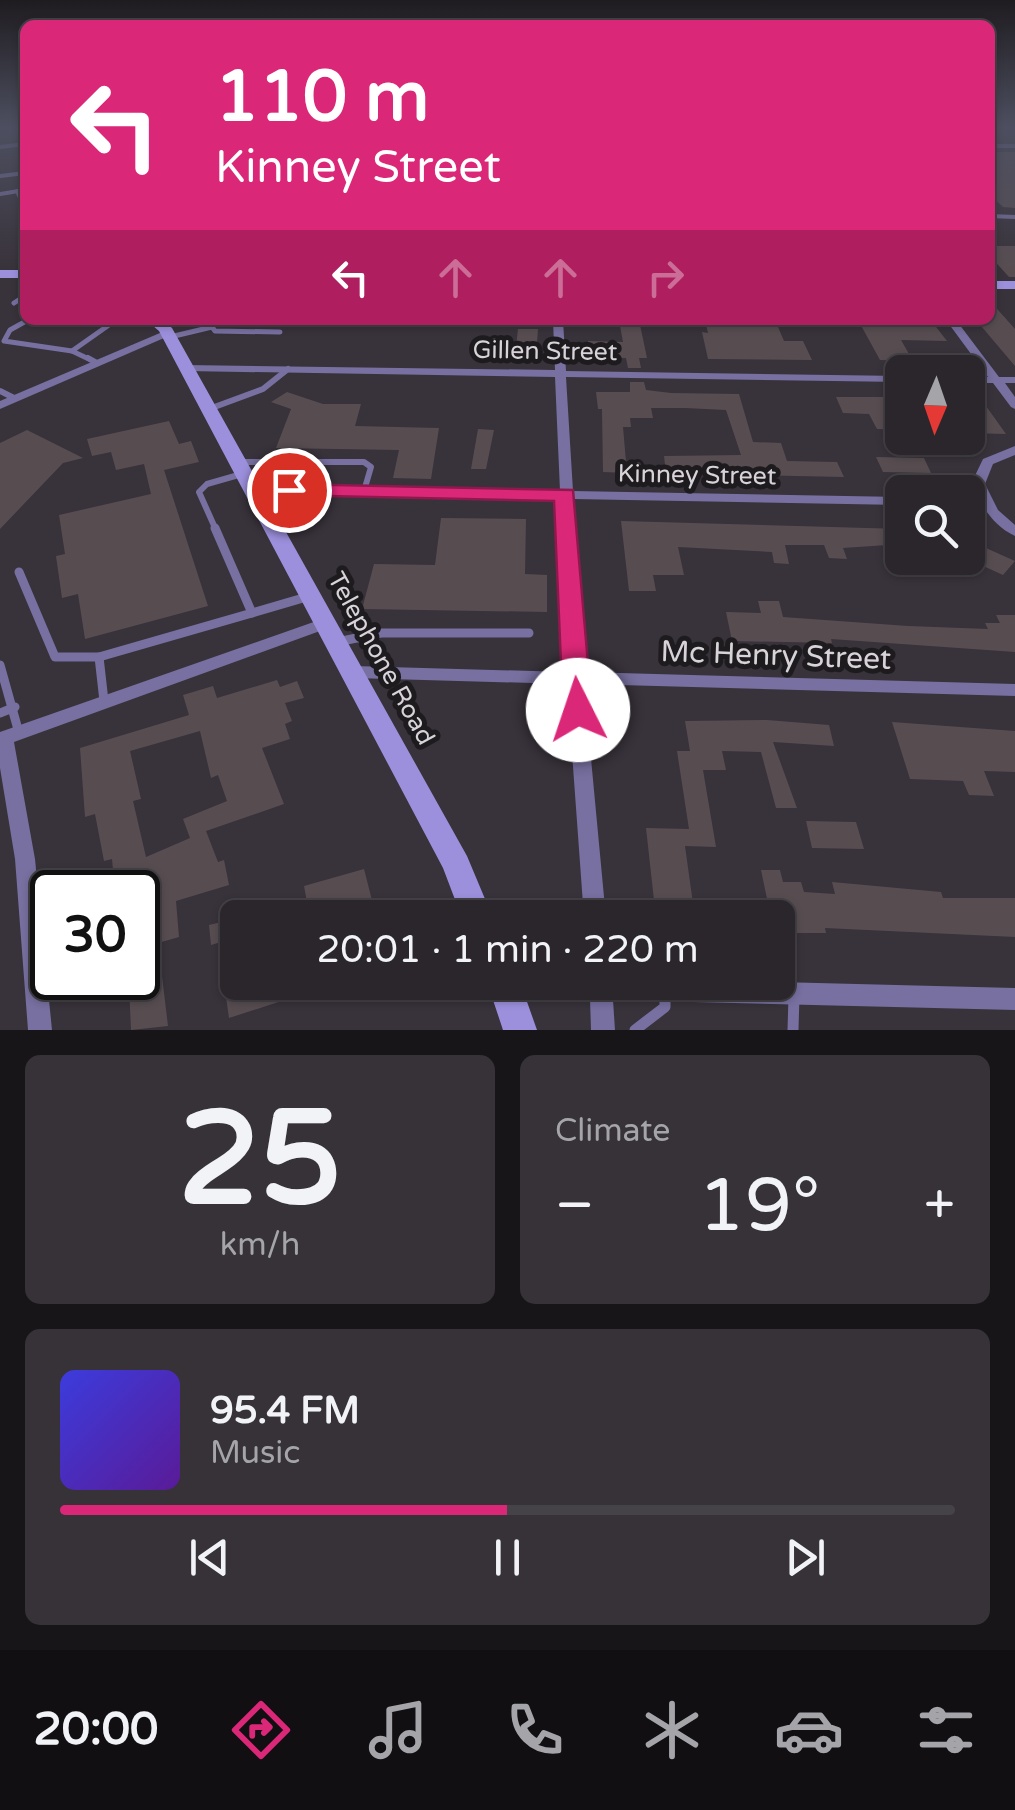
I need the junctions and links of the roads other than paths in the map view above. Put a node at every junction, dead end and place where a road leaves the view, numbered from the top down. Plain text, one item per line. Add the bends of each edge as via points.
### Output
1 (20, 300) edge
2 (14, 304) dead end
3 (20, 324) edge
4 (102, 325) edge
5 (198, 325) edge
6 (211, 325) edge
7 (558, 325) edge
8 (955, 325) edge
9 (164, 328) edge
10 (280, 332) dead end
11 (72, 351) junction
12 (96, 363) junction
13 (186, 368) junction
14 (288, 369) junction
15 (562, 373) junction
16 (885, 378) edge
17 (985, 380) edge
18 (996, 380) junction
19 (1015, 380) edge
20 (0, 391) edge
21 (14, 398) junction
22 (0, 404) edge
23 (1015, 406) edge
24 (208, 409) junction
25 (1015, 450) edge
26 (243, 475) junction
27 (980, 475) edge
28 (364, 491) junction
29 (565, 494) junction
30 (885, 501) edge
31 (985, 503) edge
32 (1015, 532) edge
33 (19, 572) dead end
34 (310, 596) junction
35 (252, 613) junction
36 (331, 633) junction
37 (529, 634) dead end
38 (99, 658) junction
39 (0, 665) edge
40 (354, 672) junction
41 (574, 676) junction
42 (1015, 690) edge
43 (104, 701) junction
44 (15, 707) junction
45 (0, 713) edge
46 (8, 737) edge
47 (471, 900) edge
48 (593, 900) edge
49 (795, 992) edge
50 (1015, 999) edge
51 (510, 1000) edge
52 (602, 1000) edge
53 (664, 1000) edge
54 (794, 1000) edge
55 (40, 1030) edge
56 (520, 1030) edge
57 (603, 1030) edge
58 (635, 1030) edge
59 (793, 1030) edge

1 - 2 lane
3 - 11 lane via 4,340
4 - 11 lane
5 - 9 lane
6 - 10 lane via 215,331
7 - 15 street
8 - 18 street
9 - 12 street
9 - 13 main road, Telephone Road
11 - 12 lane
12 - 21 street
13 - 14 street, Gillen Street
13 - 24 main road, Telephone Road
14 - 15 street, Gillen Street
14 - 24 lane via 264,390
15 - 16 street, Gillen Street
15 - 29 street
17 - 18 street
18 - 19 street
18 - 23 street
20 - 21 lane
21 - 22 street
24 - 26 main road, Telephone Road
25 - 27 street
26 - 28 street, Kinney Street
26 - 28 lane via 364,462 371,467
26 - 34 main road, Telephone Road
26 - 35 lane via 199,492
28 - 29 street, Kinney Street
29 - 30 street, Kinney Street
29 - 41 street
31 - 32 street
33 - 38 lane via 55,657
34 - 35 lane
34 - 36 main road, Telephone Road
35 - 38 lane
36 - 37 lane
36 - 40 main road, Telephone Road
36 - 43 street
38 - 43 lane
39 - 44 lane
40 - 41 street, Mc Henry Street
40 - 47 main road, Telephone Road
41 - 42 street, Mc Henry Street
41 - 48 street
43 - 46 street
44 - 45 lane
44 - 46 lane
46 - 55 street
49 - 50 street
51 - 56 main road
52 - 57 street
53 - 58 lane via 664,1008
54 - 59 lane

